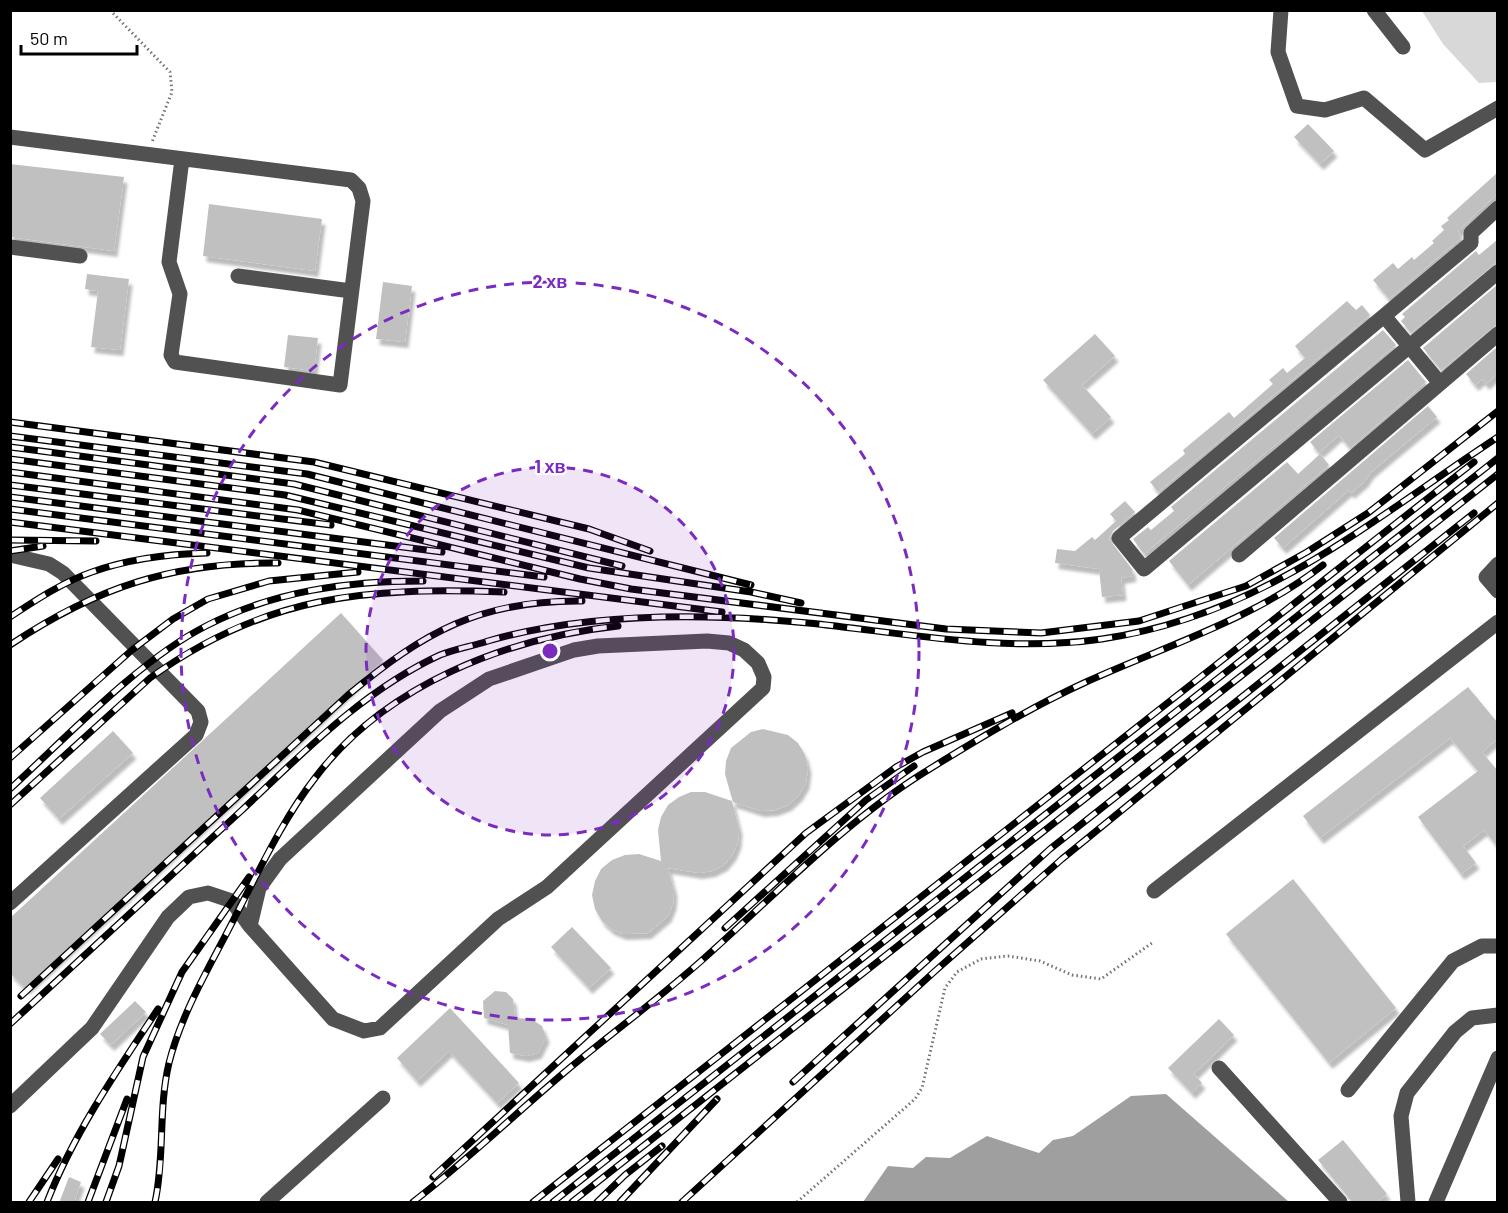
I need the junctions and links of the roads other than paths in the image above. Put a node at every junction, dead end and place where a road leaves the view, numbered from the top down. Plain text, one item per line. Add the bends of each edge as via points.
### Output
1 (1281, 10) edge
2 (1374, 10) edge
3 (1403, 47) dead end
4 (1497, 108) edge
5 (10, 137) edge
6 (182, 159) junction
7 (1497, 208) edge
8 (10, 247) edge
9 (80, 256) dead end
10 (1497, 272) edge
11 (238, 276) dead end
12 (351, 291) junction
13 (1385, 317) junction
14 (1497, 334) edge
15 (1410, 346) junction
16 (1439, 382) junction
17 (10, 555) edge
18 (1239, 555) dead end
19 (1497, 564) edge
20 (1497, 591) edge
21 (1497, 622) edge
22 (1154, 891) dead end
23 (10, 903) edge
24 (250, 926) junction
25 (1497, 946) edge
26 (1497, 1015) edge
27 (1497, 1058) edge
28 (1219, 1068) dead end
29 (1348, 1090) dead end
30 (383, 1098) dead end
31 (10, 1106) edge
32 (267, 1203) edge
33 (1340, 1203) edge
34 (1408, 1203) edge
35 (1436, 1203) edge

1 - 4 street via 1278,52 1298,106 1325,110 1364,98 1425,150
2 - 3 street
5 - 6 street
6 - 12 street via 351,180 363,201
6 - 12 street via 170,262 180,294 171,355 175,362 340,385
7 - 13 street via 1471,233 1471,243
8 - 9 street
10 - 15 street
11 - 12 street
13 - 15 street
13 - 15 street via 1119,538 1144,569
14 - 16 street
15 - 16 street
16 - 18 street
17 - 23 street via 49,564 63,573 198,711 201,722 196,735
19 - 20 street via 1486,577
21 - 22 street
24 - 24 street via 259,888 280,859 440,711 489,679 557,655 598,646 729,643 758,663 764,677 763,688 547,887 498,920 380,1028 364,1031 333,1019
24 - 31 street via 232,901 208,893 189,897 168,917 92,1028
25 - 29 street via 1482,946 1453,961
26 - 34 street via 1472,1018 1455,1032 1407,1093 1401,1116
27 - 35 street
28 - 33 street
30 - 32 street

